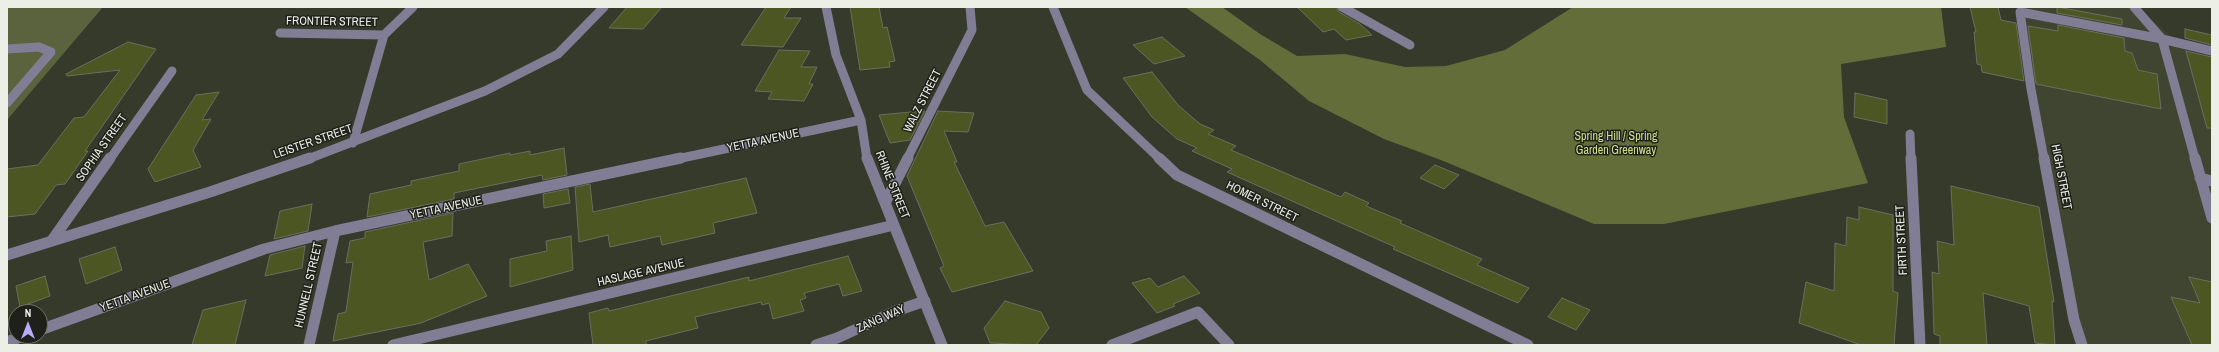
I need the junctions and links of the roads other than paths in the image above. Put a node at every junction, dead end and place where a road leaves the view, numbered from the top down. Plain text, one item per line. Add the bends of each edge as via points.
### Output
1 (413, 7) edge
2 (604, 7) edge
3 (826, 7) edge
4 (970, 7) edge
5 (1053, 7) edge
6 (1342, 7) edge
7 (2134, 7) edge
8 (280, 33) dead end
9 (384, 35) junction
10 (2162, 39) junction
11 (1410, 45) dead end
12 (7, 49) edge
13 (2212, 51) edge
14 (172, 71) dead end
15 (7, 103) edge
16 (861, 120) junction
17 (1910, 134) dead end
18 (353, 143) junction
19 (2200, 178) junction
20 (2212, 181) edge
21 (885, 203) junction
22 (2212, 218) edge
23 (894, 225) junction
24 (335, 231) junction
25 (53, 240) junction
26 (7, 255) edge
27 (925, 301) junction
28 (48, 327) edge
29 (309, 345) edge
30 (393, 345) edge
31 (816, 345) edge
32 (942, 345) edge
33 (1112, 345) edge
34 (1228, 345) edge
35 (1528, 345) edge
36 (1920, 345) edge
37 (2082, 345) edge

1 - 9 street
2 - 18 street, LEISTER STREET via 558,54 531,69 485,91
3 - 16 street, RHINE STREET via 836,55
4 - 21 street, WALZ STREET via 972,30
5 - 35 street, HOMER STREET via 1087,90 1177,175
6 - 11 street
7 - 10 street
8 - 9 street, FRONTIER STREET
9 - 18 street
10 - 13 street
10 - 19 street
10 - 37 street, HIGH STREET via 2020,12 2031,89 2074,320
12 - 15 street via 39,47 51,52
14 - 25 street, SOPHIA STREET
16 - 21 street, RHINE STREET via 865,153
16 - 24 street, YETTA AVENUE
17 - 36 street, FIRTH STREET
18 - 25 street, LEISTER STREET via 210,192
19 - 20 street
19 - 22 street
21 - 23 street, RHINE STREET
23 - 27 street, RHINE STREET
23 - 30 street, HASLAGE AVENUE
24 - 28 street, YETTA AVENUE via 264,249
24 - 29 street, HUNNELL STREET
25 - 26 street, LEISTER STREET
27 - 31 street, ZANG WAY
27 - 32 street, RHINE STREET
33 - 34 street via 1198,312

